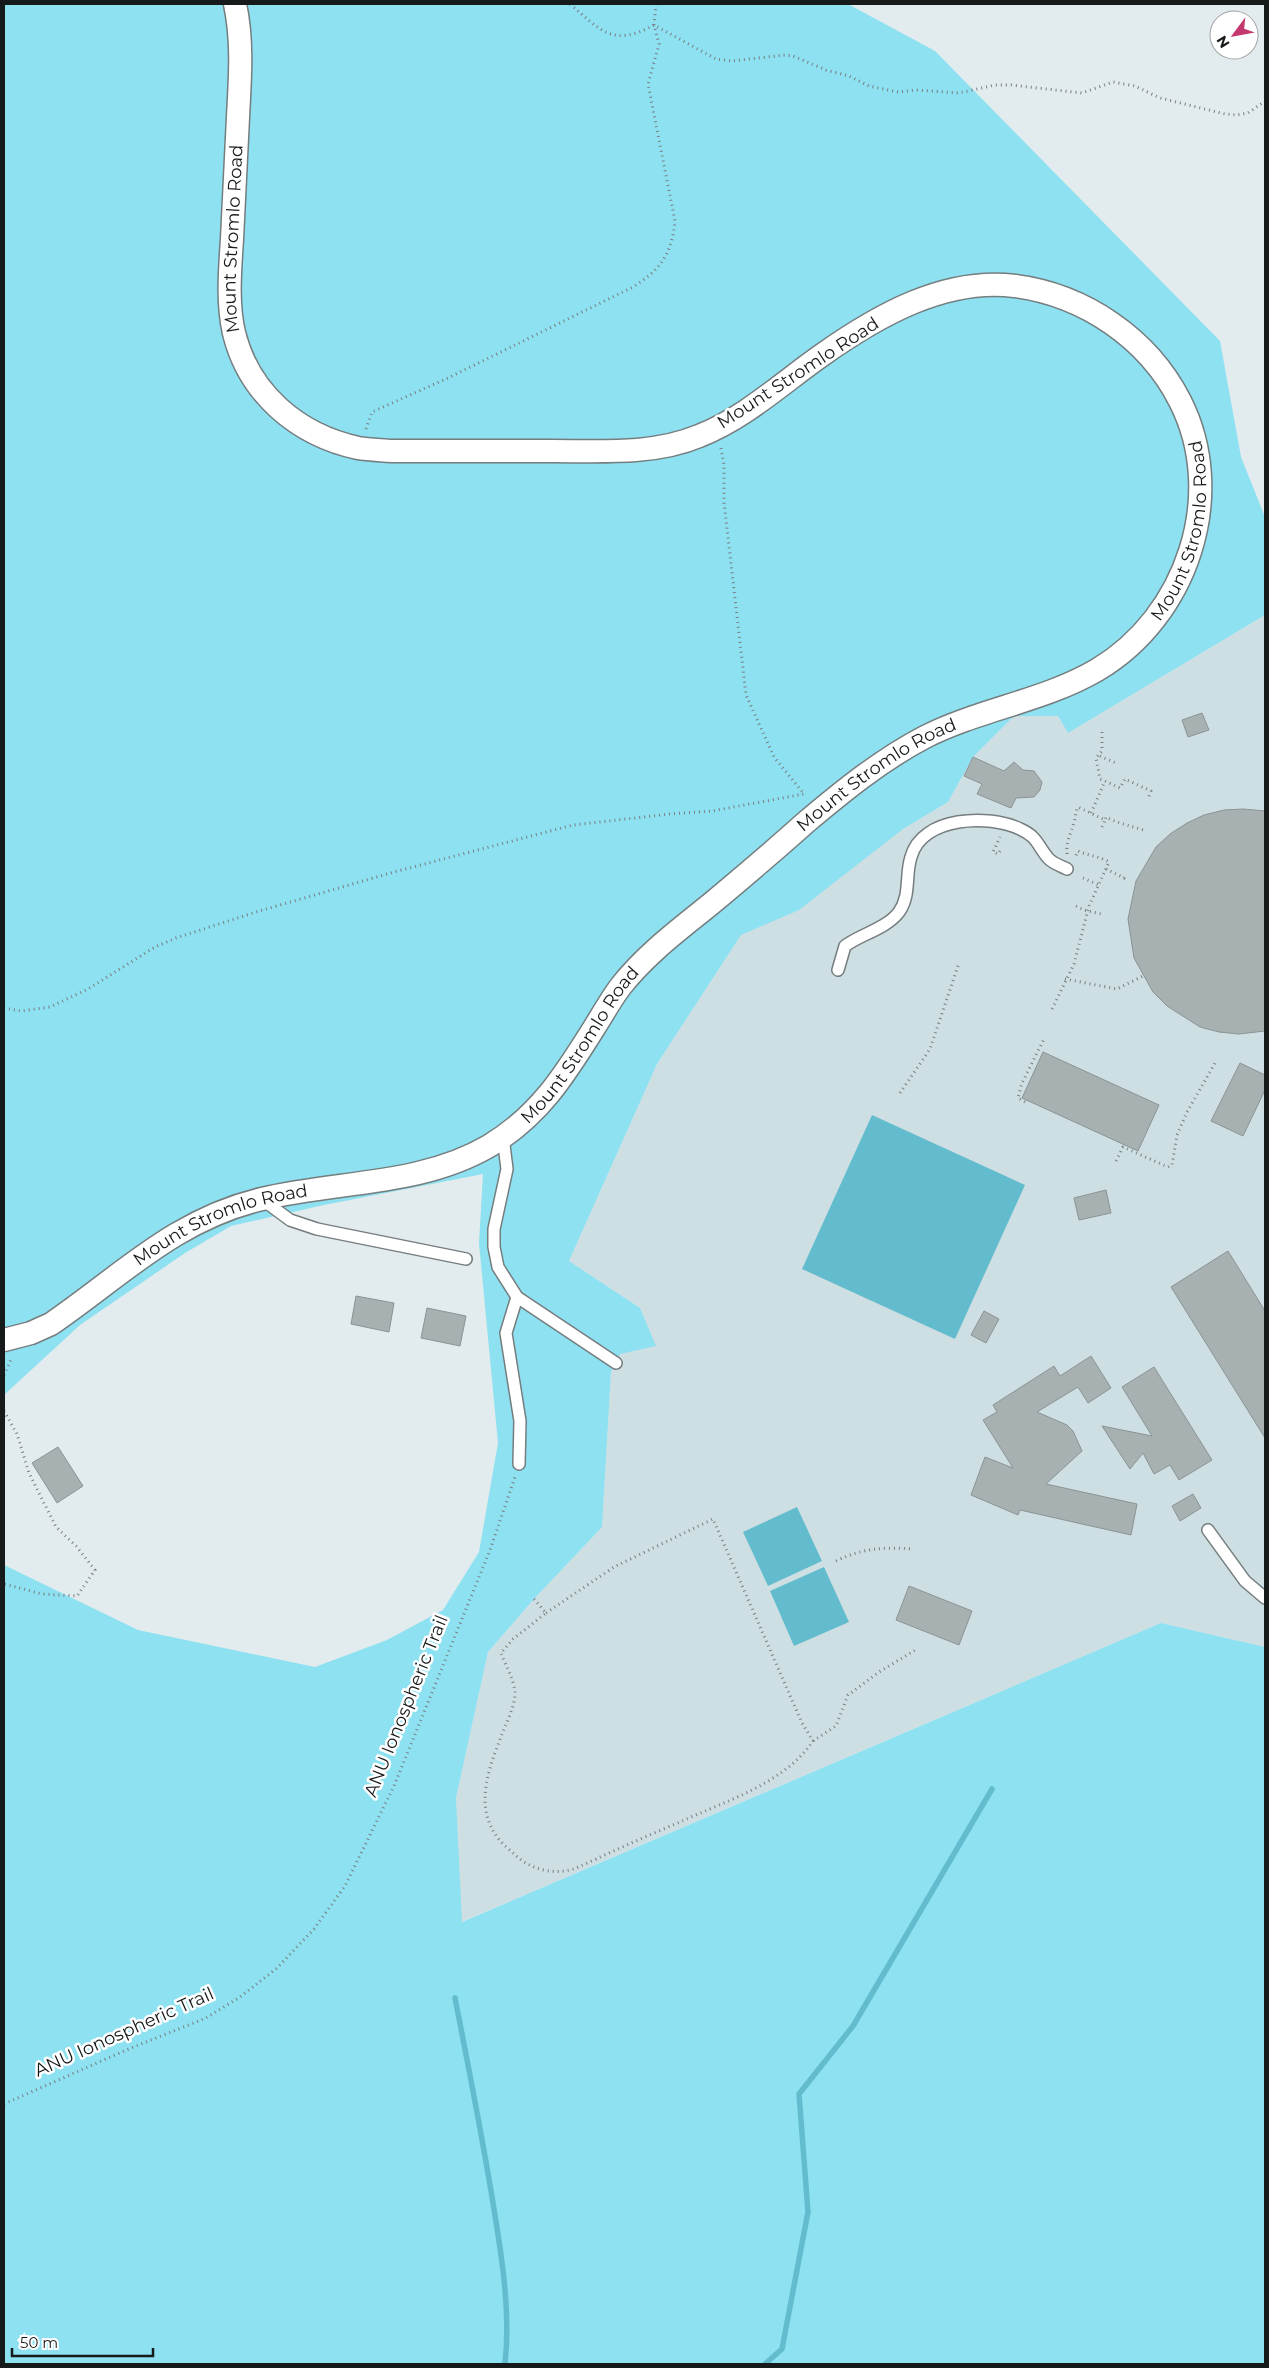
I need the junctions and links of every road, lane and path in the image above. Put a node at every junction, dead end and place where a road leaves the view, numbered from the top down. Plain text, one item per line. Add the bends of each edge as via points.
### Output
1 (236, 4) edge
2 (570, 4) edge
3 (656, 4) edge
4 (654, 25) junction
5 (1265, 101) edge
6 (717, 427) junction
7 (359, 448) junction
8 (1102, 732) dead end
9 (1100, 756) junction
10 (1116, 763) dead end
11 (1105, 781) junction
12 (804, 794) junction
13 (1148, 799) dead end
14 (820, 810) junction
15 (1091, 813) junction
16 (1105, 820) junction
17 (1102, 827) dead end
18 (1146, 831) dead end
19 (1000, 836) dead end
20 (1068, 837) dead end
21 (1000, 851) dead end
22 (1106, 869) junction
23 (1067, 870) joint
24 (1126, 874) dead end
25 (1084, 878) dead end
26 (1099, 885) junction
27 (1076, 906) dead end
28 (1088, 910) junction
29 (1101, 914) dead end
30 (959, 963) dead end
31 (838, 970) dead end
32 (1143, 976) dead end
33 (1065, 979) junction
34 (4, 1008) edge
35 (1052, 1009) dead end
36 (1044, 1039) dead end
37 (1215, 1062) dead end
38 (900, 1093) dead end
39 (1025, 1102) dead end
40 (503, 1136) junction
41 (1116, 1161) dead end
42 (262, 1199) junction
43 (466, 1259) dead end
44 (516, 1296) junction
45 (4, 1340) edge
46 (616, 1363) dead end
47 (4, 1411) edge
48 (519, 1464) joint
49 (1208, 1530) dead end
50 (912, 1549) dead end
51 (836, 1561) dead end
52 (4, 1584) edge
53 (534, 1598) dead end
54 (1265, 1598) edge
55 (546, 1613) junction
56 (917, 1650) dead end
57 (812, 1741) junction
58 (4, 2104) edge

1 - 7 street, Mount Stromlo Road via 241,64 230,289 234,331 246,367 273,404 294,422 322,438
2 - 4 path via 610,35 624,36
3 - 4 path
4 - 5 path via 716,59 732,61 792,56 886,91 959,93 1011,85 1082,92 1113,82 1135,86 1160,98 1231,114 1248,113
4 - 7 path via 658,44 648,84 675,221 673,239 658,267 631,288 372,412
6 - 7 street, Mount Stromlo Road via 695,438 620,451 392,451
6 - 12 path via 724,466 724,502 746,695 774,757
6 - 14 street, Mount Stromlo Road via 738,416 875,320 920,299 966,286 1009,285 1042,291 1085,308 1114,324 1144,348 1182,404 1195,444 1200,514 1193,545 1183,572 1151,625 1097,670 931,734 864,774
8 - 9 path
9 - 10 path
9 - 11 path via 1096,758 1100,778
11 - 13 path via 1120,788 1125,779 1135,783 1151,791
11 - 15 path
12 - 14 path
12 - 34 path via 712,811 573,825 394,872 176,938 50,1007 21,1011
14 - 40 street, Mount Stromlo Road via 653,951 619,989 567,1072 544,1102
15 - 16 path
15 - 20 path via 1078,807
16 - 17 path
16 - 18 path via 1106,817
19 - 21 path via 994,852 998,854
22 - 23 path via 1109,862 1078,851
22 - 24 path via 1124,878
22 - 26 path
23 - 31 lane via 1048,859 1036,837 1019,828 985,820 955,822 940,828 922,839 911,854 905,900 900,911 884,924 844,946
25 - 26 path
26 - 28 path
27 - 28 path
28 - 29 path
28 - 33 path via 1074,964
30 - 38 path via 930,1049
32 - 33 path via 1117,988
33 - 35 path
36 - 39 path via 1022,1083 1018,1098
37 - 41 path via 1177,1135 1172,1165 1153,1162 1123,1147
40 - 42 street, Mount Stromlo Road via 449,1165
40 - 44 lane via 507,1169 494,1229 494,1247 498,1268
42 - 43 lane via 290,1220 316,1229
42 - 45 street, Mount Stromlo Road via 186,1227 51,1324
44 - 46 lane
44 - 48 lane via 506,1333 520,1421
47 - 52 path via 17,1434 29,1473 56,1527 95,1570 77,1596 42,1594
48 - 58 path, ANU Ionospheric Trail via 490,1550 394,1786 345,1886 329,1910 276,1969 222,2009 190,2026 131,2048
49 - 54 lane via 1245,1582
50 - 51 path via 885,1547 854,1552
53 - 55 path
55 - 57 path via 614,1567 713,1519
55 - 57 path via 512,1639 501,1653 515,1691 514,1705 493,1758 484,1792 487,1815 497,1838 518,1858 535,1868 560,1873 574,1869 754,1789 792,1765
56 - 57 path via 848,1695 836,1726

